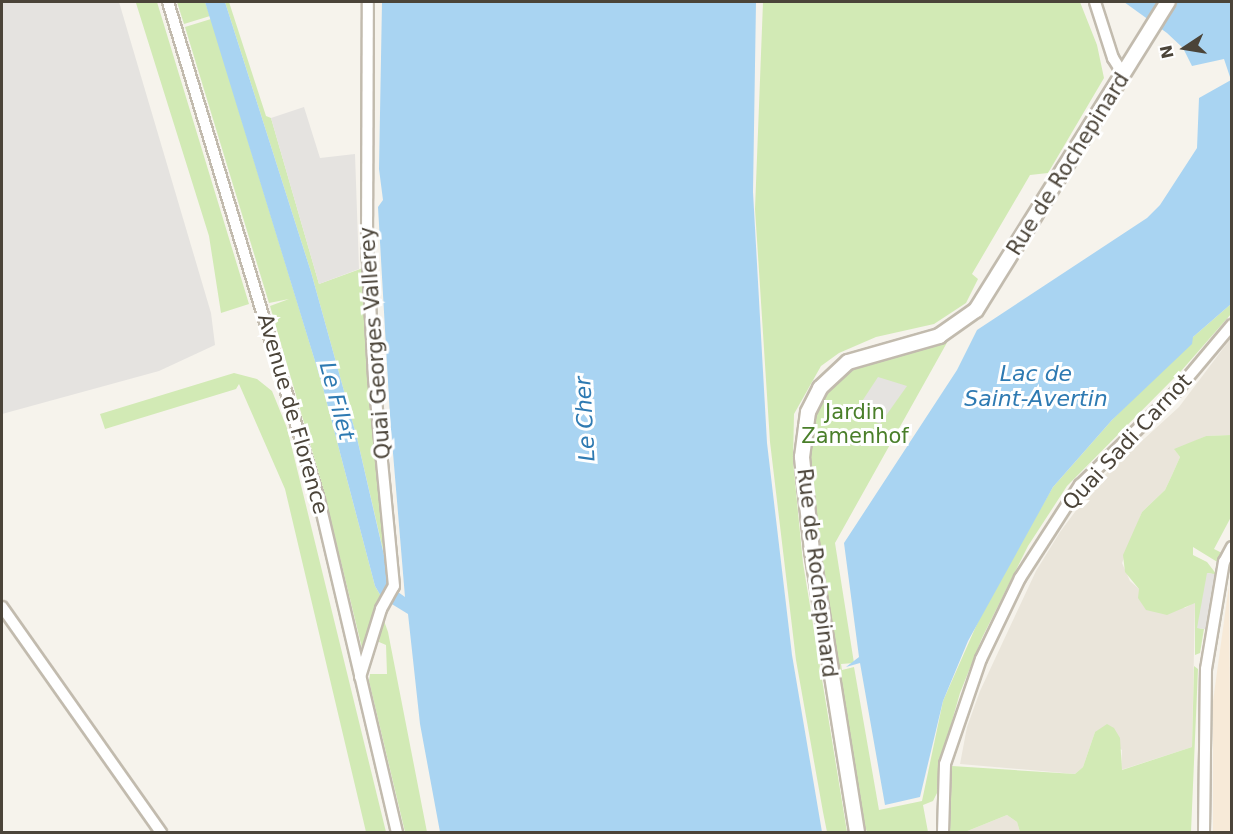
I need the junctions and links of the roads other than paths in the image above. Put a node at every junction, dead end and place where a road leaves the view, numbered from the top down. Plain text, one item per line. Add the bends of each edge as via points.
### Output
1 (168, 2) edge
2 (368, 2) edge
3 (1095, 2) edge
4 (1168, 2) edge
5 (1123, 74) junction
6 (1232, 325) edge
7 (1232, 547) edge
8 (2, 607) edge
9 (360, 676) junction
10 (161, 832) edge
11 (397, 832) edge
12 (857, 832) edge
13 (943, 832) edge
14 (1204, 832) edge

1 - 9 street, Avenue de Florence via 295,416
2 - 9 street, Quai Georges Vallerey via 367,244 374,378 394,586 381,609
3 - 5 street
4 - 5 street, Rue de Rochepinard
5 - 12 street, Rue de Rochepinard via 976,310 939,336 848,362 820,387 808,412 802,457 812,551
6 - 13 street, Quai Sadi Carnot via 1174,394 1080,485 1020,579 981,659 945,764
7 - 14 street via 1224,562 1206,669
8 - 10 street
9 - 11 street, Avenue de Florence

